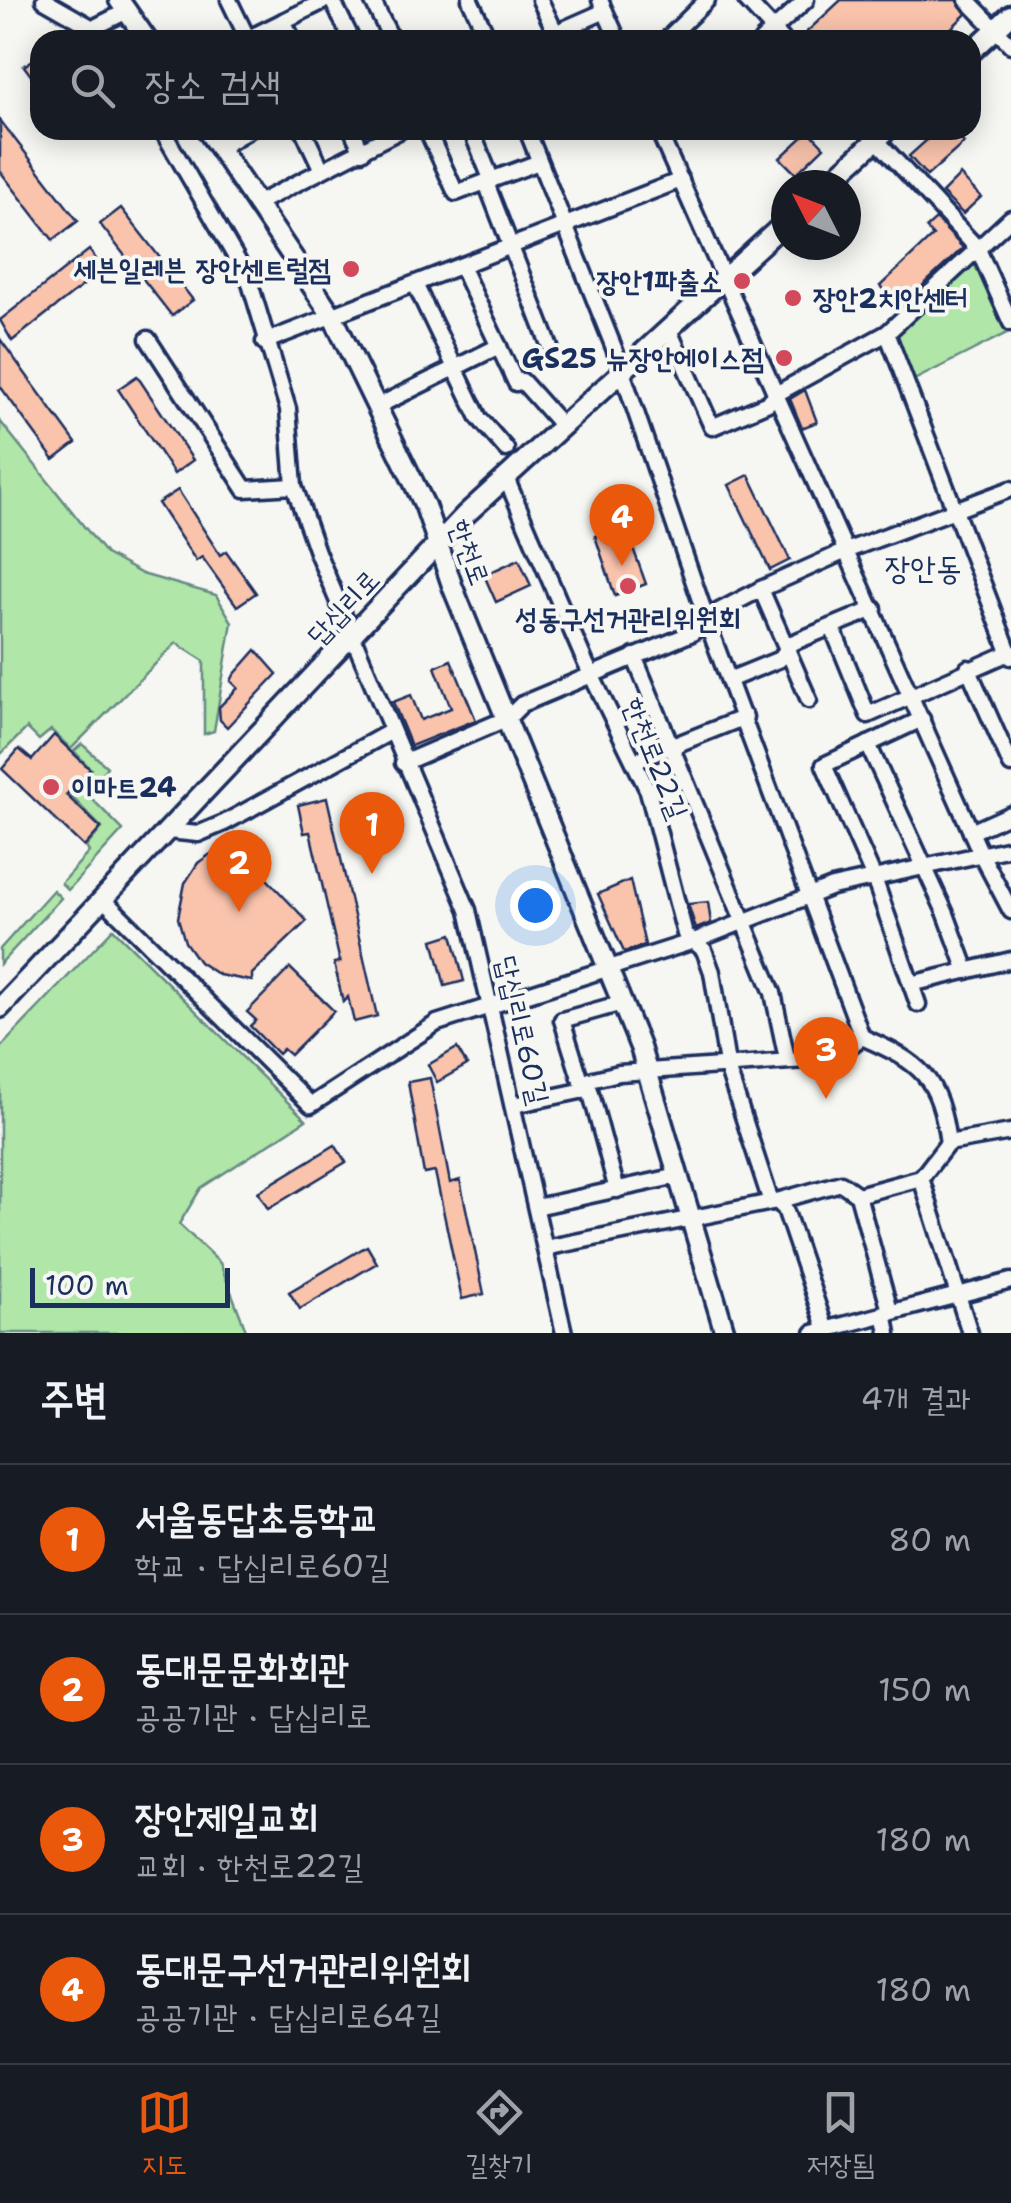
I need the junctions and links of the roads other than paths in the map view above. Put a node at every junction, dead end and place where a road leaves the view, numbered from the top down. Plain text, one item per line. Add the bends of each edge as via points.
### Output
1 (44, 0) edge
2 (230, 0) edge
3 (330, 0) edge
4 (372, 0) edge
5 (470, 0) edge
6 (540, 0) edge
7 (707, 0) edge
8 (746, 0) edge
9 (806, 0) edge
10 (967, 0) edge
11 (123, 6) edge
12 (602, 6) edge
13 (1011, 15) edge
14 (283, 21) junction
15 (996, 29) junction
16 (91, 30) edge
17 (101, 30) edge
18 (140, 30) edge
19 (244, 30) edge
20 (265, 30) edge
21 (287, 30) edge
22 (346, 30) edge
23 (387, 30) edge
24 (485, 30) edge
25 (554, 30) edge
26 (566, 30) edge
27 (613, 30) edge
28 (676, 30) edge
29 (768, 30) edge
30 (778, 30) edge
31 (981, 43) edge
32 (1011, 46) edge
33 (168, 140) edge
34 (214, 140) edge
35 (232, 140) edge
36 (308, 140) edge
37 (357, 140) edge
38 (383, 140) edge
39 (432, 140) edge
40 (474, 140) edge
41 (530, 140) edge
42 (665, 140) edge
43 (869, 140) edge
44 (882, 140) edge
45 (219, 148) junction
46 (362, 152) junction
47 (540, 162) junction
48 (322, 170) junction
49 (840, 170) edge
50 (681, 180) junction
51 (489, 182) junction
52 (256, 204) junction
53 (1011, 218) edge
54 (564, 227) junction
55 (771, 236) edge
56 (511, 247) junction
57 (978, 248) junction
58 (461, 266) junction
59 (726, 278) junction
60 (415, 284) junction
61 (333, 317) junction
62 (1011, 324) edge
63 (669, 330) junction
64 (887, 333) junction
65 (148, 339) dead end
66 (264, 342) junction
67 (499, 346) junction
68 (550, 348) dead end
69 (454, 369) junction
70 (623, 372) junction
71 (776, 394) junction
72 (378, 406) junction
73 (563, 427) junction
74 (506, 449) dead end
75 (506, 478) junction
76 (294, 486) junction
77 (1011, 490) edge
78 (954, 510) junction
79 (438, 544) junction
80 (848, 550) junction
81 (761, 589) junction
82 (874, 609) junction
83 (708, 621) junction
84 (832, 628) junction
85 (350, 640) junction
86 (786, 650) junction
87 (1010, 654) edge
88 (634, 656) junction
89 (968, 668) junction
90 (592, 673) junction
91 (731, 678) junction
92 (912, 696) junction
93 (808, 700) dead end
94 (745, 717) junction
95 (508, 718) junction
96 (922, 720) junction
97 (390, 732) junction
98 (674, 743) junction
99 (868, 744) junction
100 (634, 761) junction
101 (404, 763) junction
102 (1011, 765) edge
103 (1011, 814) edge
104 (168, 831) junction
105 (971, 832) junction
106 (1011, 848) edge
107 (981, 854) junction
108 (925, 866) junction
109 (874, 878) junction
110 (811, 896) junction
111 (102, 899) junction
112 (1011, 911) edge
113 (743, 920) junction
114 (694, 942) junction
115 (1011, 960) edge
116 (608, 969) junction
117 (967, 971) junction
118 (911, 984) junction
119 (493, 1003) junction
120 (622, 1003) junction
121 (918, 1004) dead end
122 (0, 1008) edge
123 (862, 1037) junction
124 (787, 1059) junction
125 (728, 1064) junction
126 (648, 1072) junction
127 (585, 1085) junction
128 (514, 1105) junction
129 (1009, 1132) edge
130 (948, 1143) junction
131 (678, 1176) junction
132 (921, 1178) junction
133 (616, 1190) junction
134 (858, 1194) junction
135 (774, 1202) junction
136 (536, 1207) junction
137 (690, 1218) junction
138 (545, 1248) junction
139 (1011, 1281) edge
140 (955, 1293) junction
141 (887, 1312) junction
142 (822, 1332) edge
143 (564, 1333) edge
144 (725, 1333) edge
145 (888, 1333) edge
146 (970, 1333) edge

1 - 16 street
2 - 19 street
3 - 14 street
3 - 22 street
4 - 23 street
5 - 24 street
6 - 25 street
7 - 28 street
8 - 29 street
9 - 30 street
10 - 15 street
11 - 17 street
11 - 18 main road
12 - 26 street
12 - 27 street
13 - 15 main road
14 - 20 street
14 - 21 street
15 - 31 main road
15 - 32 street
33 - 66 street, 답십리로60길 via 249,280
34 - 45 main road, 한천로
35 - 45 street
36 - 48 street
37 - 46 street
38 - 46 street
39 - 51 street via 456,193
40 - 51 street
41 - 47 street
42 - 50 street
43 - 49 main road
44 - 57 street
45 - 52 main road, 한천로
46 - 48 street
47 - 51 street
47 - 54 street
48 - 52 street
50 - 54 street
50 - 59 street
51 - 56 street
52 - 61 main road, 한천로
53 - 57 street
54 - 56 street
54 - 70 street
55 - 59 main road, 답십리로
56 - 58 street
56 - 68 street
57 - 62 street
57 - 64 street
58 - 60 street
58 - 67 street
59 - 63 main road, 답십리로
59 - 71 street
60 - 61 street
60 - 69 street
61 - 66 street
61 - 72 main road, 한천로
63 - 70 main road, 답십리로
63 - 71 street via 712,428
64 - 71 street
64 - 78 street
65 - 76 street via 245,489
66 - 76 street, 답십리로60길 via 288,409
67 - 69 street
67 - 73 street via 516,383 522,381
69 - 72 street
69 - 74 street via 479,418
70 - 73 main road, 답십리로
70 - 83 street
71 - 80 street
72 - 79 main road, 한천로
73 - 75 main road, 답십리로
75 - 79 main road, 답십리로
75 - 90 street, 한천로22길
76 - 85 street, 답십리로60길
77 - 78 street
78 - 80 street
78 - 87 street
79 - 85 main road, 답십리로
79 - 95 main road, 한천로
80 - 81 street
80 - 82 street
81 - 83 street
81 - 86 street
82 - 84 street
82 - 92 street
83 - 88 street
83 - 91 street
84 - 86 street
84 - 92 street via 868,715
85 - 97 street, 답십리로60길
85 - 104 main road, 답십리로
86 - 91 street via 780,659
86 - 93 street
87 - 89 street
88 - 90 street
88 - 98 street
89 - 92 street
89 - 102 street
90 - 95 street via 522,704
90 - 100 street, 한천로22길
91 - 94 street
92 - 96 street
94 - 98 street
94 - 110 street
95 - 101 street
95 - 116 main road, 한천로
96 - 99 street
96 - 105 street
97 - 101 street, 답십리로60길
97 - 104 street via 211,829
98 - 100 street
98 - 113 street
99 - 108 street
99 - 109 street via 824,765
100 - 114 street, 한천로22길 via 660,831 685,934
101 - 119 street, 답십리로60길 via 468,910
103 - 105 street
104 - 111 main road, 답십리로
105 - 107 street
106 - 107 street
107 - 108 street
107 - 112 street
108 - 109 street
108 - 117 street
109 - 110 street
109 - 118 street
110 - 113 street
110 - 123 street
111 - 119 street via 311,1105 437,1022
111 - 122 main road, 답십리로
113 - 114 street
113 - 124 street via 773,993
114 - 116 street
114 - 125 street, 한천로22길 via 712,972
115 - 117 street
116 - 119 street
116 - 120 main road, 한천로
117 - 118 street
118 - 121 street
119 - 128 street, 답십리로60길
120 - 126 main road, 한천로
120 - 127 street via 562,1020
123 - 124 street via 835,1058
123 - 130 street via 927,1074 942,1102
124 - 125 street
125 - 126 street
125 - 135 street, 한천로22길
126 - 127 street
126 - 131 main road, 한천로
127 - 128 street
127 - 133 street
128 - 136 street, 답십리로60길
129 - 130 street
130 - 132 street
131 - 133 street
131 - 137 main road, 한천로
132 - 134 street
132 - 140 street
133 - 136 street
134 - 135 street via 841,1183
134 - 141 street
135 - 137 street
135 - 142 street, 한천로22길 via 784,1208
136 - 138 street, 답십리로60길
137 - 138 street
137 - 144 main road, 한천로
138 - 143 street, 답십리로60길
139 - 140 street
140 - 141 street
140 - 146 street
141 - 142 street
141 - 145 street

